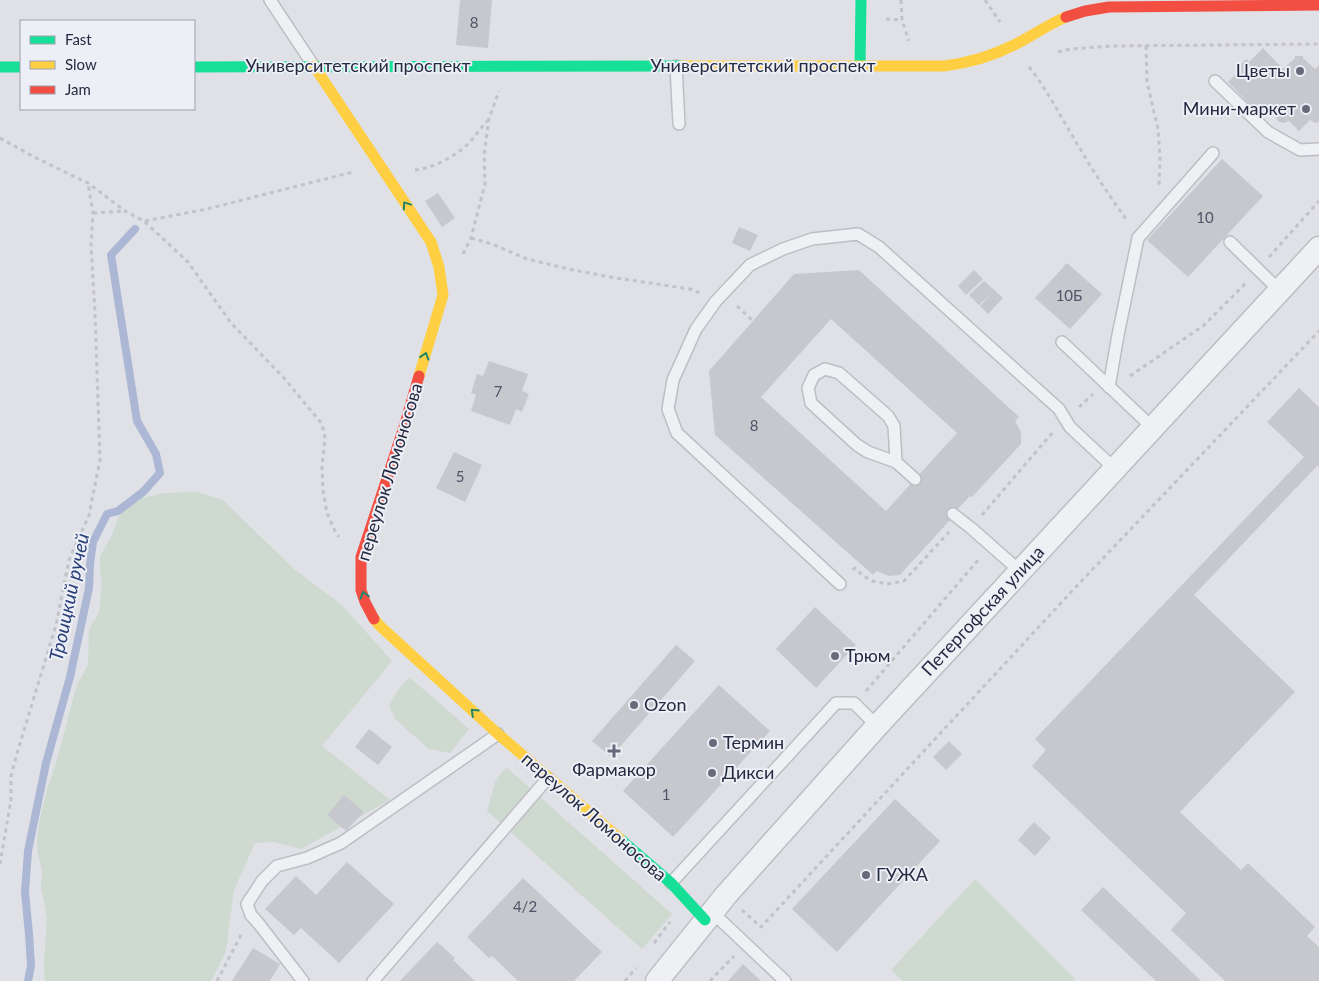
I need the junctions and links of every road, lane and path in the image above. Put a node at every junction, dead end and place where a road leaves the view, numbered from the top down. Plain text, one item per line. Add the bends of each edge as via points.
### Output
1 (270, 0) edge
2 (861, 0) edge
3 (1244, 3) edge
4 (1319, 6) edge
5 (1146, 46) dead end
6 (1026, 64) dead end
7 (314, 66) junction
8 (676, 66) junction
9 (860, 66) junction
10 (0, 67) edge
11 (20, 67) edge
12 (195, 67) edge
13 (1215, 81) dead end
14 (499, 91) dead end
15 (488, 119) junction
16 (679, 124) dead end
17 (0, 138) edge
18 (1319, 149) edge
19 (1213, 153) dead end
20 (378, 165) junction
21 (1159, 177) dead end
22 (88, 182) junction
23 (1319, 201) edge
24 (125, 211) junction
25 (93, 213) junction
26 (1123, 215) dead end
27 (144, 221) junction
28 (471, 238) junction
29 (1230, 242) dead end
30 (1319, 248) edge
31 (1257, 270) junction
32 (1280, 291) junction
33 (443, 294) junction
34 (716, 301) junction
35 (736, 305) dead end
36 (753, 321) dead end
37 (1319, 332) edge
38 (1062, 342) dead end
39 (1109, 387) junction
40 (1065, 420) junction
41 (1153, 428) junction
42 (896, 462) junction
43 (1115, 469) junction
44 (915, 479) dead end
45 (957, 516) joint
46 (971, 528) junction
47 (361, 557) junction
48 (1020, 571) junction
49 (840, 584) joint
50 (877, 726) junction
51 (498, 734) junction
52 (548, 778) junction
53 (0, 864) edge
54 (671, 883) junction
55 (714, 909) junction
56 (251, 915) junction
57 (217, 981) edge
58 (303, 981) edge
59 (373, 981) edge
60 (657, 981) edge
61 (785, 981) edge

1 - 7 lane
2 - 9 street
3 - 4 street, Университетский проспект
3 - 9 street, Университетский проспект via 1094,8 1062,18 1014,45 967,63
5 - 21 path via 1148,82 1158,129
6 - 26 path via 1040,81
7 - 8 street, Университетский проспект
7 - 12 street, Университетский проспект
7 - 20 street, переулок Ломоносова
8 - 9 street, Университетский проспект
8 - 16 lane
10 - 11 street
13 - 18 lane via 1268,132 1300,150
14 - 15 path
15 - 20 path via 469,144 444,161 418,170 402,171
15 - 28 path via 485,184
17 - 22 path
19 - 39 lane via 1138,238
20 - 27 path via 207,209
33 -> 20 street, переулок Ломоносова via 431,242
22 - 24 path
22 - 25 path
23 - 31 path
24 - 25 path
24 - 27 path
25 - 53 path via 91,245 100,460 89,514 69,560 56,625 11,776 11,800
27 - 47 path via 188,262 231,323 284,378 322,424 325,438 323,482 328,513 335,532
28 - 33 path
28 - 34 path via 527,259 582,272 690,289
29 - 31 lane
30 - 32 street, Петергофская улица
31 - 32 lane
31 - 39 path via 1203,326
32 - 41 street, Петергофская улица
47 -> 33 street, переулок Ломоносова
34 - 40 lane via 750,265 783,249 812,240 858,234 879,247 1060,409
34 - 49 lane via 696,329 673,380 668,409 677,433
35 - 36 path
37 - 55 path via 761,927
38 - 39 lane
39 - 40 path via 1094,393
39 - 41 lane
40 - 43 lane
40 - 46 path
41 - 43 street, Петергофская улица
42 - 42 lane via 894,426 888,416 839,373 825,369 814,375 808,388 811,402 857,445
42 - 44 lane
43 - 48 street, Петергофская улица
45 - 46 lane
45 - 49 path via 904,581 887,584 872,581 855,568
46 - 48 lane
51 -> 47 street, переулок Ломоносова via 373,617 361,590
48 - 50 street, Петергофская улица
50 - 54 lane via 854,703 836,703
50 - 55 street, Петергофская улица
51 - 52 street, переулок Ломоносова
51 - 56 lane via 341,843 278,866 262,881 247,904
52 - 54 street, переулок Ломоносова
52 - 59 lane
54 - 55 street, переулок Ломоносова
55 - 60 street, Петергофская улица
55 - 61 lane
56 - 57 path
56 - 58 lane

